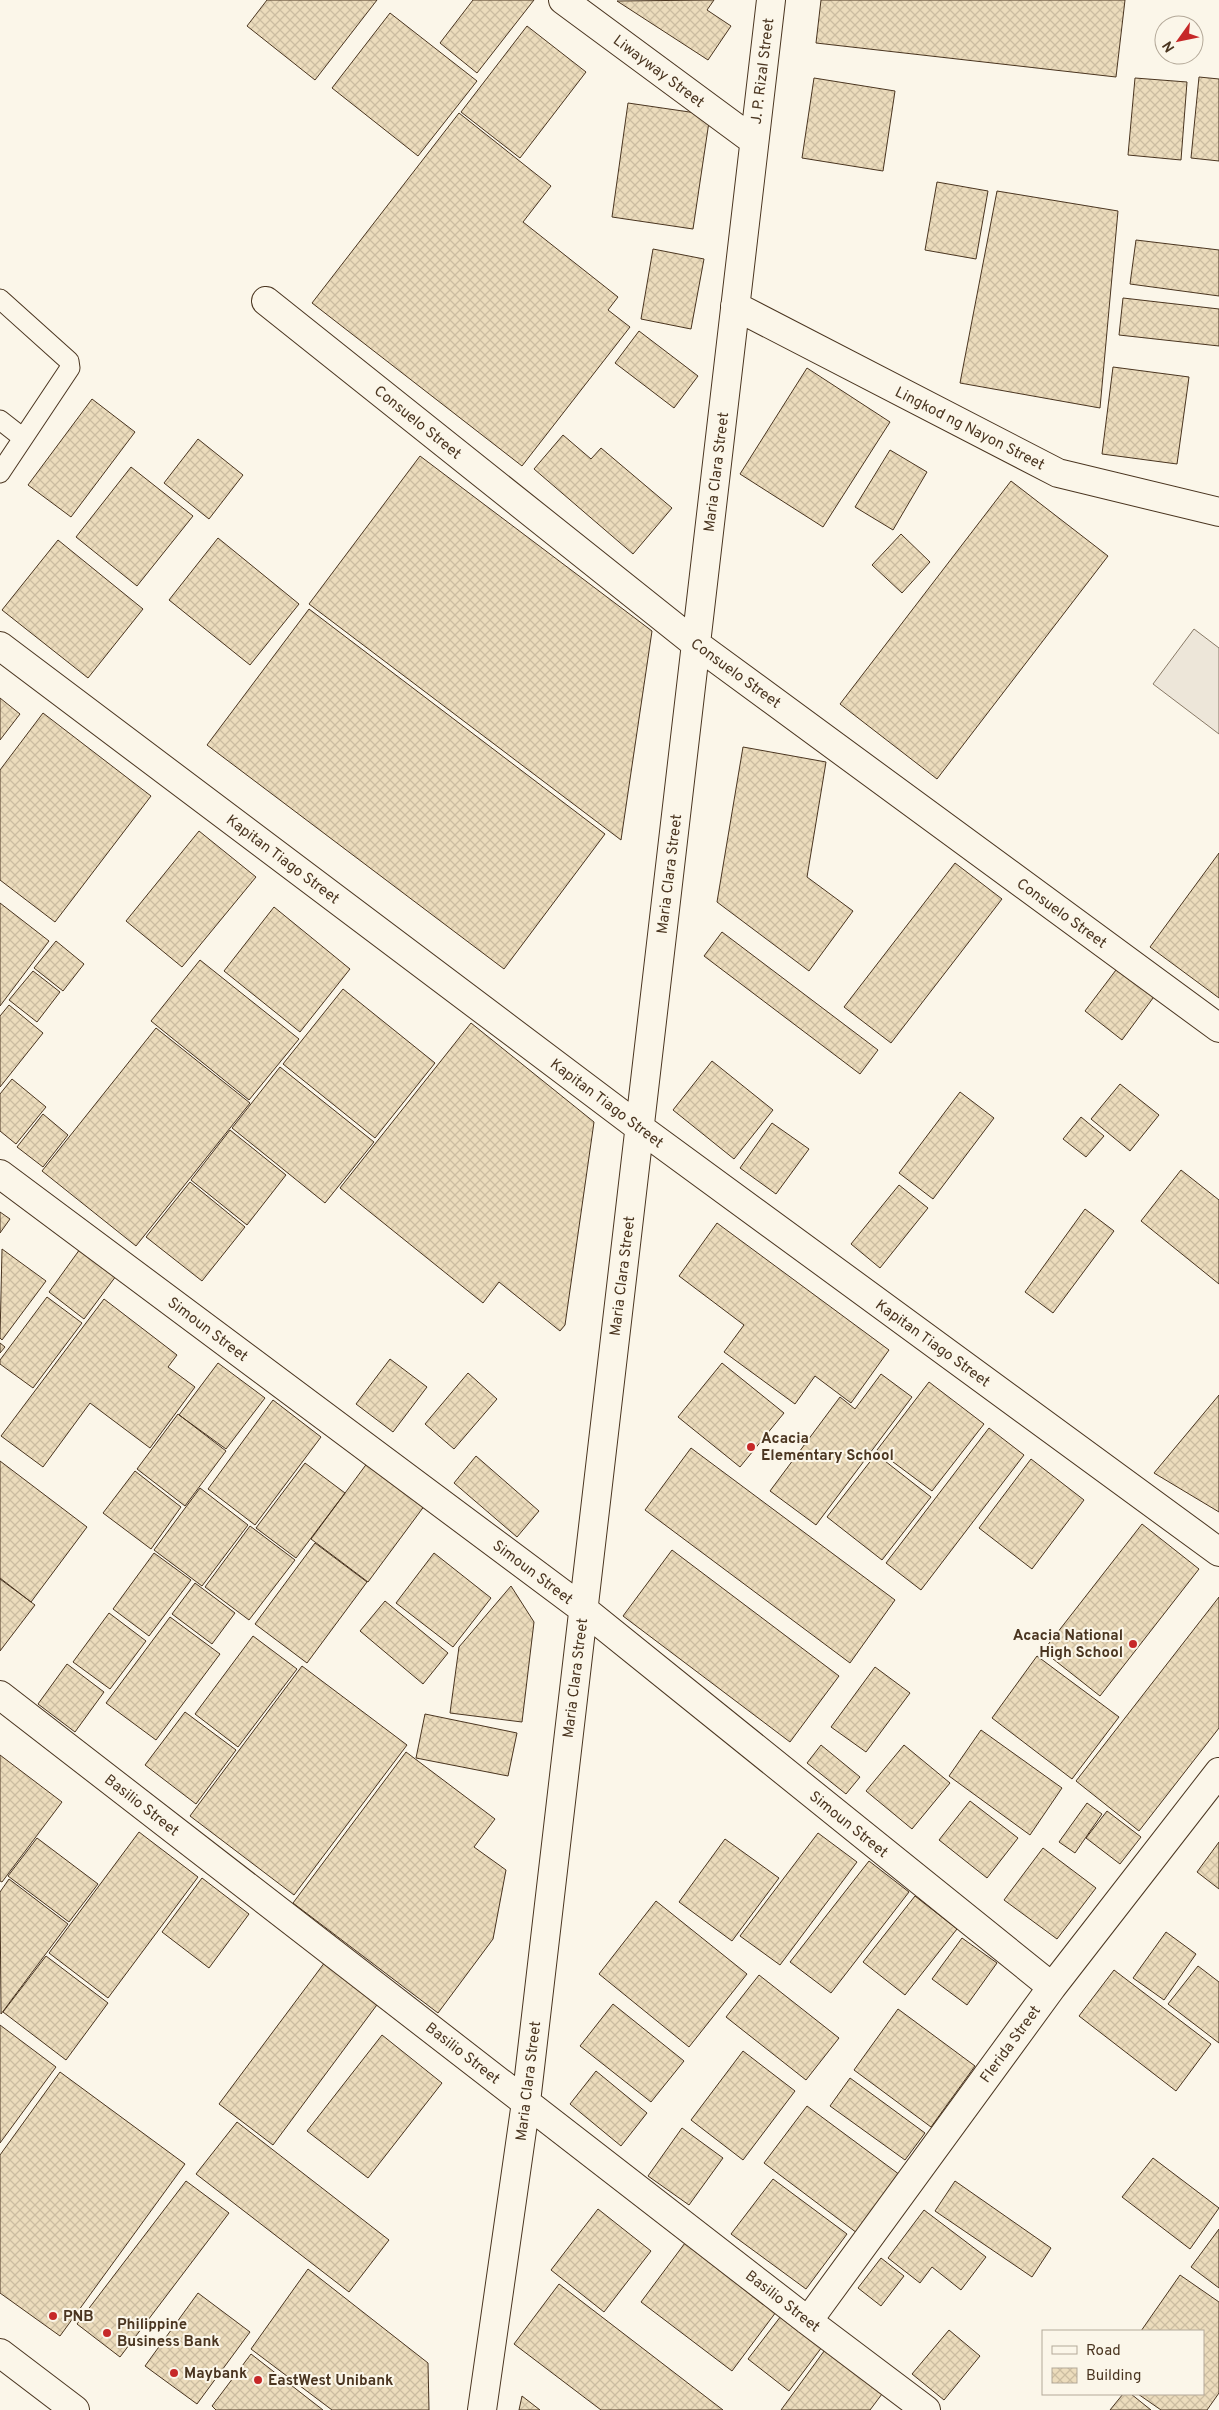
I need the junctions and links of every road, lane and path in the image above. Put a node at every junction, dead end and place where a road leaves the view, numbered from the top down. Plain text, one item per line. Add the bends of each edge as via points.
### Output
1 (564, 0) edge
2 (771, 0) edge
3 (754, 141) junction
4 (0, 299) edge
5 (266, 301) dead end
6 (735, 306) junction
7 (0, 420) edge
8 (23, 438) junction
9 (0, 473) edge
10 (1219, 512) edge
11 (696, 644) junction
12 (0, 646) edge
13 (1219, 1028) edge
14 (640, 1128) junction
15 (0, 1174) edge
16 (1219, 1552) edge
17 (583, 1609) junction
18 (0, 1695) edge
19 (1219, 1772) edge
20 (1052, 1987) junction
21 (526, 2102) junction
22 (808, 2321) junction
23 (0, 2353) edge
24 (75, 2410) edge
25 (482, 2410) edge
26 (926, 2410) edge

1 - 3 street, Liwayway Street
2 - 3 street, J. P. Rizal Street
3 - 6 street, Maria Clara Street
4 - 8 lane via 69,362 70,368
5 - 11 street, Consuelo Street
6 - 10 street, Lingkod ng Nayon Street via 1058,473
6 - 11 street, Maria Clara Street
7 - 8 lane
8 - 9 lane
11 - 13 street, Consuelo Street
11 - 14 street, Maria Clara Street
12 - 14 street, Kapitan Tiago Street
14 - 16 street, Kapitan Tiago Street
14 - 17 street, Maria Clara Street
15 - 17 street, Simoun Street
17 - 20 street, Simoun Street
17 - 21 street, Maria Clara Street
18 - 21 street, Basilio Street
19 - 20 street, Flerida Street
20 - 22 street, Flerida Street
21 - 22 street, Basilio Street
21 - 25 street, Maria Clara Street
22 - 26 street, Basilio Street
23 - 24 street

